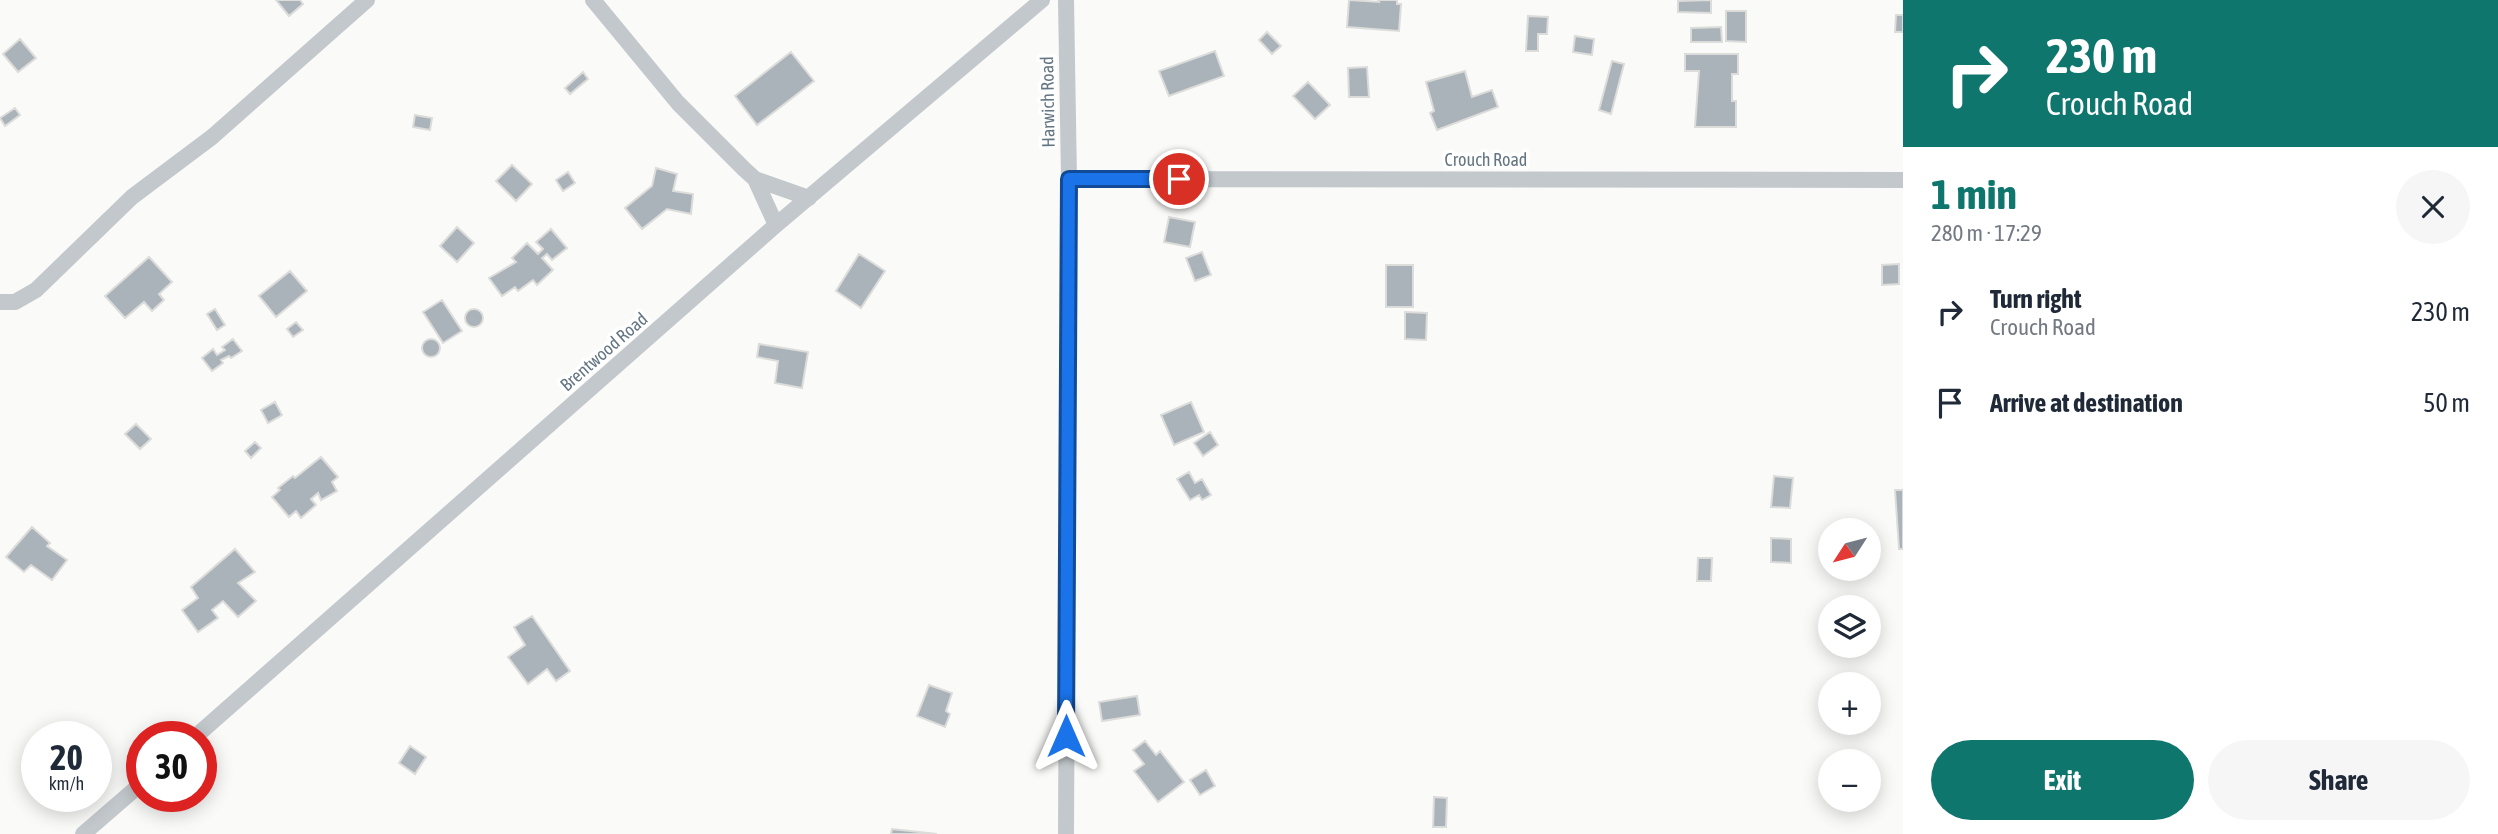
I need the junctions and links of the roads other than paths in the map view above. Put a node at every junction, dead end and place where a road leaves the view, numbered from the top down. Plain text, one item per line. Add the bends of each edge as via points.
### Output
1 (367, 0) edge
2 (593, 0) edge
3 (1042, 0) edge
4 (1066, 0) edge
5 (755, 179) junction
6 (1069, 179) junction
7 (1903, 180) edge
8 (809, 198) junction
9 (776, 225) junction
10 (0, 302) edge
11 (213, 721) edge
12 (126, 797) edge
13 (83, 834) edge
14 (1066, 834) edge

1 - 10 street via 212,137 132,197 36,290 15,302
2 - 5 street via 678,103
3 - 8 street, Brentwood Road
4 - 6 street, Harwich Road
5 - 8 street
5 - 9 street
6 - 7 street, Crouch Road
6 - 14 street, Harwich Road
8 - 9 street, Brentwood Road
9 - 11 street, Brentwood Road
12 - 13 street

